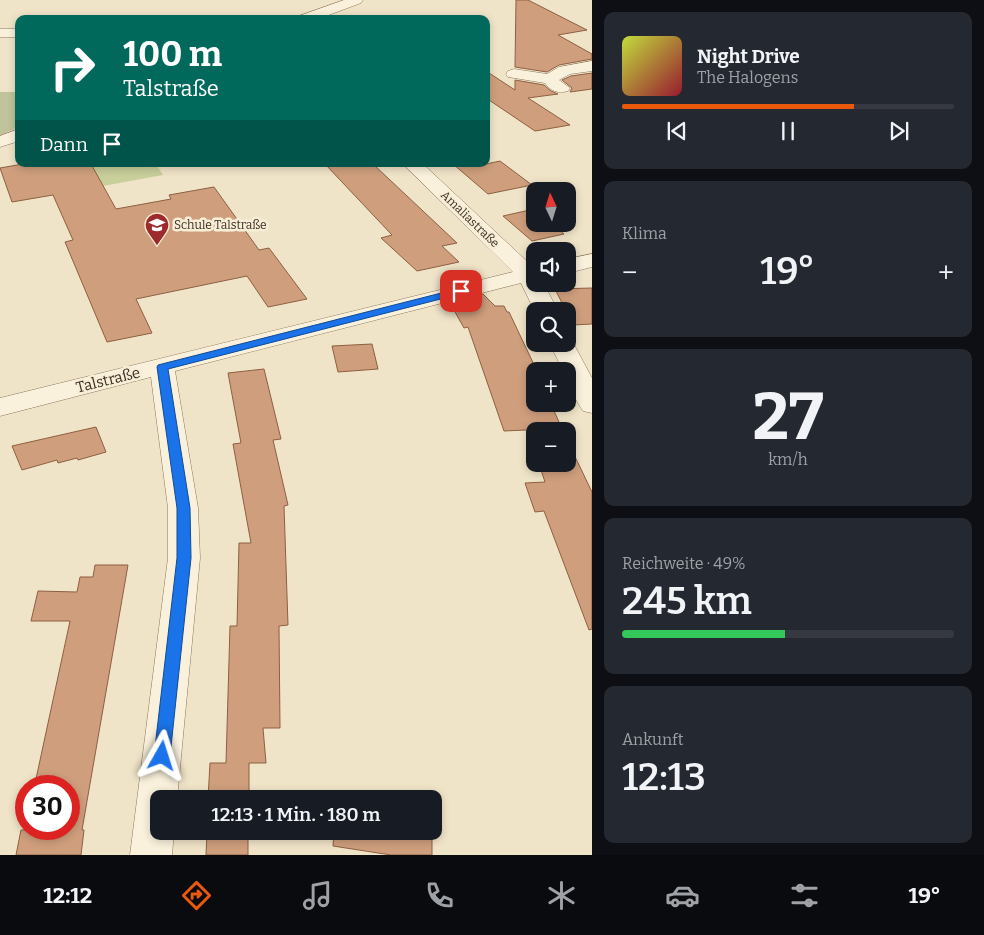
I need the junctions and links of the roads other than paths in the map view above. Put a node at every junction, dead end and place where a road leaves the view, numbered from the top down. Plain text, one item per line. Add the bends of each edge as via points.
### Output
1 (356, 0) edge
2 (315, 15) edge
3 (0, 33) edge
4 (15, 33) edge
5 (592, 66) edge
6 (514, 74) dead end
7 (15, 136) edge
8 (0, 142) edge
9 (415, 167) edge
10 (592, 260) edge
11 (576, 264) edge
12 (526, 269) edge
13 (526, 275) edge
14 (566, 352) edge
15 (162, 367) junction
16 (592, 405) edge
17 (0, 407) edge
18 (151, 855) edge

1 - 2 street
3 - 4 street
5 - 6 street via 559,72 557,83
7 - 8 street
9 - 12 street, Amaliastraße
10 - 11 street
13 - 15 street, Talstraße
14 - 16 street
15 - 17 street, Talstraße
15 - 18 street via 184,508 184,558

